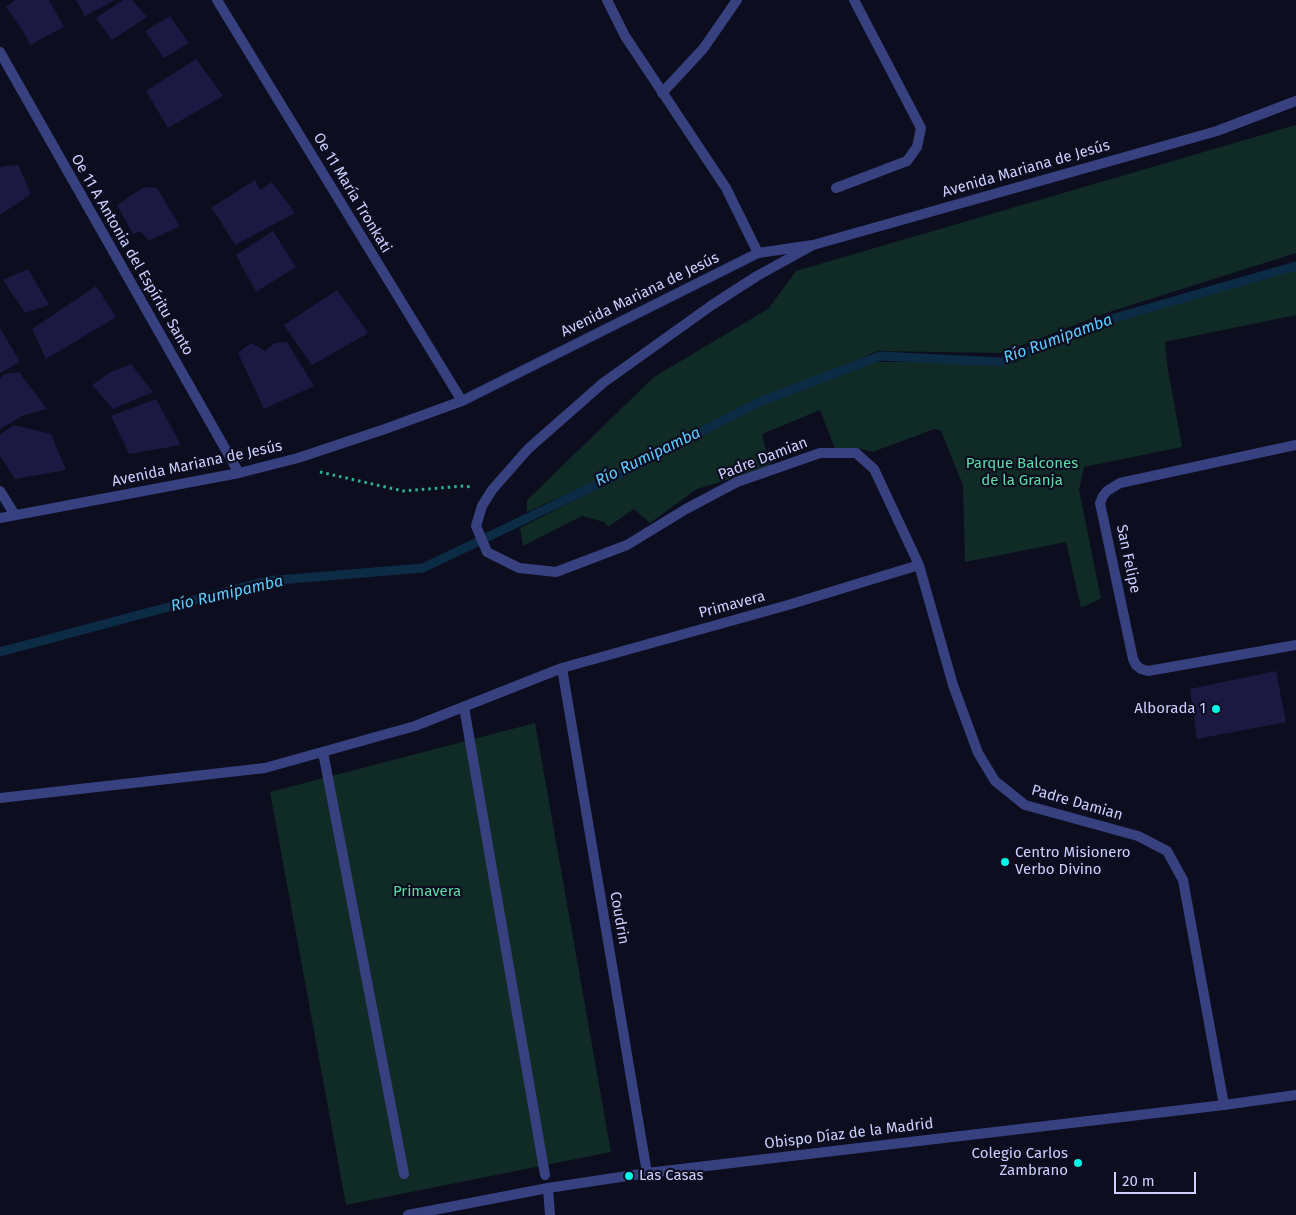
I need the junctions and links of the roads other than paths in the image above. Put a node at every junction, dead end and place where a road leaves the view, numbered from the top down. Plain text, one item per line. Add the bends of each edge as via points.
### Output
1 (217, 0) edge
2 (607, 0) edge
3 (737, 0) edge
4 (854, 0) edge
5 (0, 52) edge
6 (662, 93) junction
7 (1296, 101) edge
8 (836, 188) dead end
9 (813, 245) junction
10 (758, 253) junction
11 (462, 401) junction
12 (1296, 445) edge
13 (239, 473) junction
14 (0, 491) edge
15 (14, 515) junction
16 (0, 518) edge
17 (919, 565) junction
18 (1296, 644) edge
19 (562, 668) junction
20 (464, 707) junction
21 (323, 752) junction
22 (0, 798) edge
23 (1296, 1095) edge
24 (1224, 1105) junction
25 (647, 1173) junction
26 (404, 1174) dead end
27 (545, 1175) dead end
28 (548, 1188) junction
29 (408, 1215) edge
30 (550, 1215) edge

1 - 11 street, Oe 11 María Tronkati
2 - 6 street via 625,36
3 - 6 street via 703,49
4 - 8 street via 921,128 917,147 907,161
5 - 13 street, Oe 11 A Antonia del Espíritu Santo
6 - 10 street via 726,188
7 - 9 street, Avenida Mariana de Jesús via 1217,131
9 - 10 street, Avenida Mariana de Jesús
9 - 17 street, Padre Damian via 712,305 603,383 528,449 492,490 482,506 476,526 487,552 519,568 556,572 627,545 737,482 820,453 856,453 874,468
10 - 11 street, Avenida Mariana de Jesús
11 - 13 street, Avenida Mariana de Jesús via 298,458
12 - 18 street, San Felipe via 1120,484 1107,491 1100,503 1134,659 1141,669 1148,671
13 - 15 street, Avenida Mariana de Jesús
14 - 15 street
15 - 16 street, Avenida Mariana de Jesús
17 - 19 street, Primavera
17 - 24 street, Padre Damian via 953,685 978,753 996,781 1025,805 1138,836 1167,851 1184,880
19 - 20 street, Primavera
19 - 25 street, Coudrin
20 - 21 street, Primavera via 415,726
20 - 27 street
21 - 22 street, Primavera via 265,768
21 - 26 street
23 - 24 street, Obispo Díaz de la Madrid
24 - 25 street, Obispo Díaz de la Madrid
25 - 28 street, Obispo Díaz de la Madrid
28 - 29 street, Obispo Díaz de la Madrid
28 - 30 street

